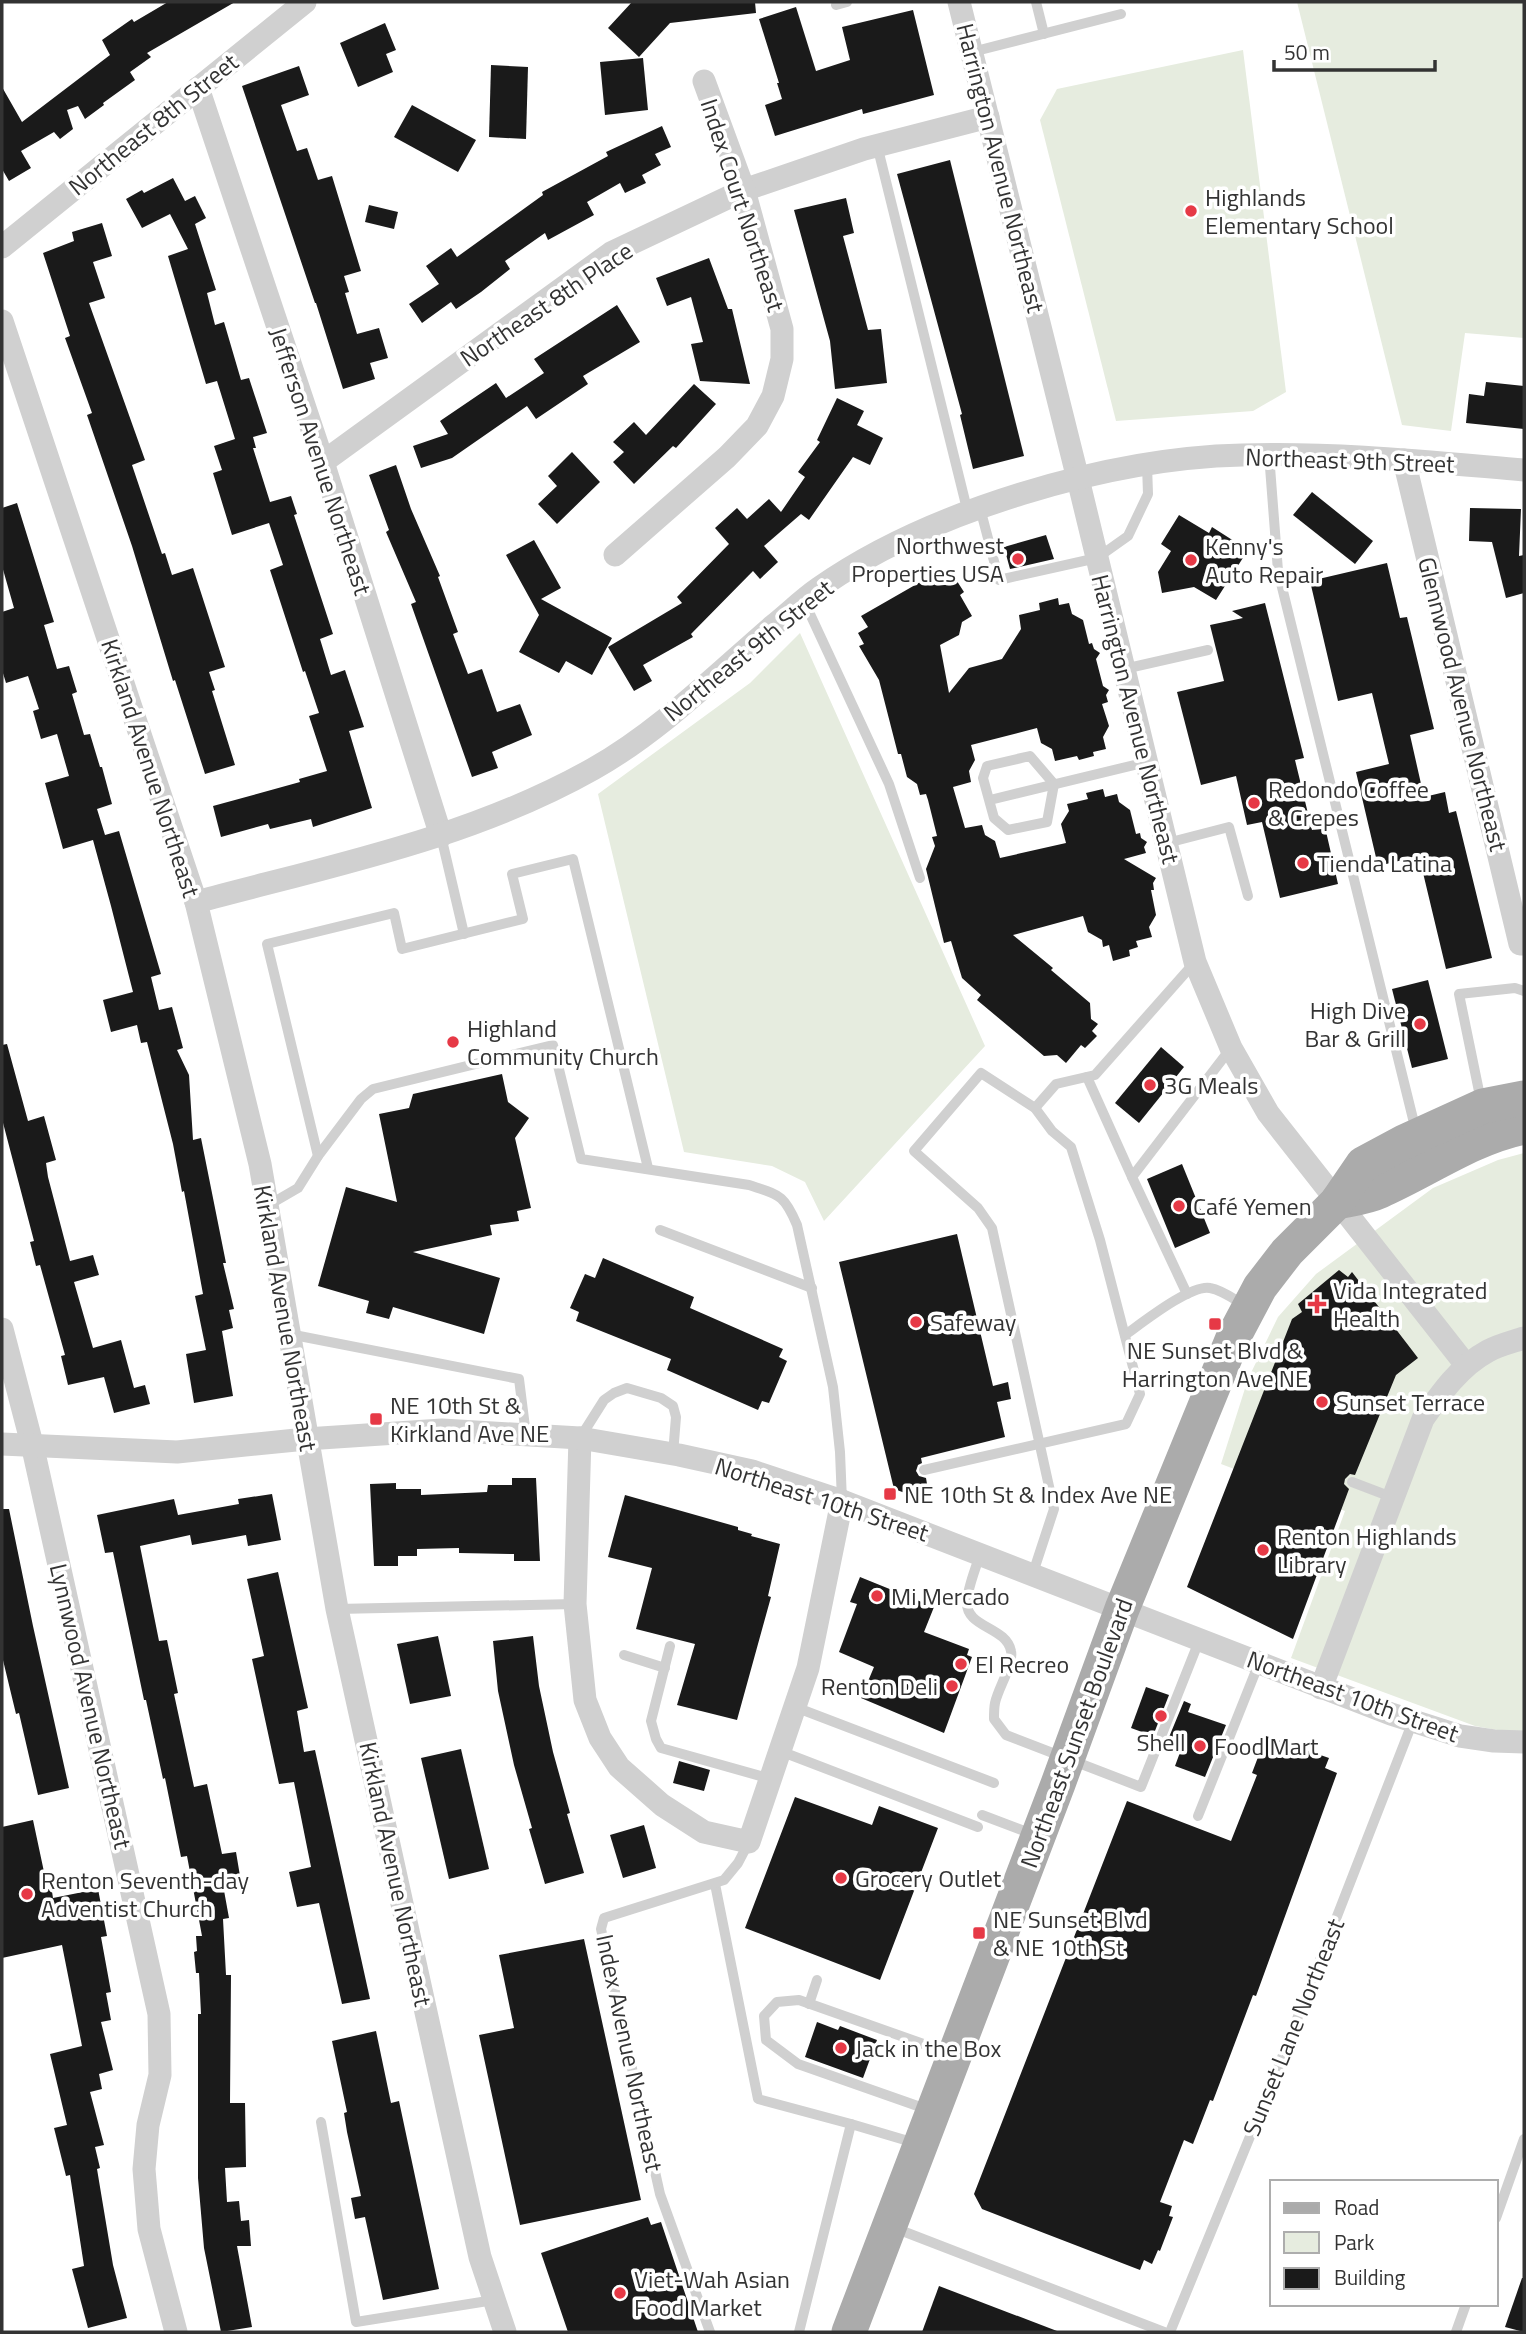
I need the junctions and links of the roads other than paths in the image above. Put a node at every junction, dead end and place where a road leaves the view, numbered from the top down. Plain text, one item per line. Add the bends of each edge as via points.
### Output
1 (305, 2) edge
2 (959, 2) edge
3 (1036, 2) edge
4 (1121, 14) dead end
5 (1044, 34) junction
6 (972, 52) junction
7 (704, 80) dead end
8 (198, 88) junction
9 (988, 117) junction
10 (877, 145) junction
11 (744, 190) junction
12 (2, 247) edge
13 (2, 321) edge
14 (1269, 454) junction
15 (1404, 460) junction
16 (323, 462) junction
17 (1147, 465) junction
18 (1524, 470) edge
19 (1078, 479) junction
20 (974, 510) junction
21 (615, 555) dead end
22 (1097, 558) junction
23 (804, 601) junction
24 (1208, 650) dead end
25 (1124, 669) junction
26 (1147, 762) junction
27 (1054, 784) junction
28 (994, 799) dead end
29 (441, 836) junction
30 (1167, 844) junction
31 (920, 878) dead end
32 (1248, 896) dead end
33 (196, 902) junction
34 (464, 934) junction
35 (1524, 944) edge
36 (1195, 962) junction
37 (1524, 991) edge
38 (1231, 1048) junction
39 (1087, 1077) junction
40 (1483, 1107) junction
41 (1035, 1108) junction
42 (1524, 1119) edge
43 (1417, 1136) junction
44 (318, 1156) junction
45 (648, 1168) junction
46 (1132, 1177) junction
47 (1337, 1202) junction
48 (267, 1206) junction
49 (660, 1230) dead end
50 (812, 1288) junction
51 (1188, 1294) junction
52 (1249, 1307) junction
53 (2, 1329) edge
54 (289, 1334) junction
55 (1125, 1335) junction
56 (1524, 1338) edge
57 (1466, 1365) junction
58 (526, 1435) junction
59 (580, 1437) junction
60 (306, 1439) junction
61 (1040, 1443) junction
62 (2, 1444) edge
63 (32, 1444) junction
64 (673, 1454) junction
65 (924, 1470) dead end
66 (1352, 1482) dead end
67 (1394, 1498) junction
68 (842, 1501) junction
69 (981, 1554) junction
70 (1033, 1573) junction
71 (575, 1604) junction
72 (337, 1609) junction
73 (1122, 1609) junction
74 (1199, 1641) junction
75 (670, 1646) dead end
76 (624, 1655) dead end
77 (1259, 1663) junction
78 (665, 1668) junction
79 (1321, 1688) junction
80 (795, 1707) junction
81 (1413, 1721) junction
82 (1524, 1742) edge
83 (780, 1751) junction
84 (1067, 1759) junction
85 (771, 1779) junction
86 (994, 1783) dead end
87 (982, 1815) dead end
88 (1198, 1816) dead end
89 (978, 1827) dead end
90 (1038, 1836) junction
91 (749, 1842) junction
92 (715, 1884) junction
93 (817, 1980) dead end
94 (809, 2004) junction
95 (740, 2010) junction
96 (764, 2016) junction
97 (955, 2056) junction
98 (933, 2112) junction
99 (321, 2122) dead end
100 (851, 2124) junction
101 (1524, 2139) edge
102 (921, 2144) junction
103 (1498, 2212) edge
104 (890, 2226) junction
105 (494, 2300) junction
106 (1465, 2306) edge
107 (176, 2332) edge
108 (505, 2332) edge
109 (710, 2332) edge
110 (799, 2332) edge
111 (849, 2332) edge
112 (1164, 2332) edge
113 (1170, 2332) edge
114 (1456, 2332) edge

1 - 8 street, Northeast 8th Street
2 - 6 street, Harrington Avenue Northeast
3 - 5 lane
4 - 5 lane
5 - 6 lane
6 - 9 street, Harrington Avenue Northeast
7 - 11 street, Index Court Northeast
8 - 12 street, Northeast 8th Street
8 - 16 street, Jefferson Avenue Northeast
9 - 10 street, Northeast 8th Place
9 - 19 street, Harrington Avenue Northeast
10 - 11 street, Northeast 8th Place
10 - 20 lane
11 - 16 street, Northeast 8th Place via 611,253
11 - 21 street, Index Court Northeast via 782,329 782,359 773,396 757,426
13 - 33 street, Kirkland Avenue Northeast
14 - 15 street, Northeast 9th Street
14 - 17 street, Northeast 9th Street
14 - 43 lane via 1278,571
15 - 18 street, Northeast 9th Street
15 - 35 street, Glennwood Avenue Northeast via 1520,944
16 - 29 street, Jefferson Avenue Northeast
17 - 19 street, Northeast 9th Street
17 - 22 lane via 1148,494 1128,536
19 - 20 street, Northeast 9th Street
19 - 22 street, Harrington Avenue Northeast
20 - 22 lane via 999,580
20 - 23 street, Northeast 9th Street via 905,538
22 - 25 street, Harrington Avenue Northeast
23 - 29 street, Northeast 9th Street via 643,737 534,799
23 - 31 lane via 889,784
24 - 25 lane
25 - 26 street, Harrington Avenue Northeast
26 - 27 lane
26 - 30 street, Harrington Avenue Northeast
27 - 27 lane via 1030,756 987,766 983,778 994,818 1008,830 1046,822
27 - 28 lane
29 - 33 street, Northeast 9th Street
29 - 34 lane
30 - 32 lane via 1229,827
30 - 36 street, Harrington Avenue Northeast
33 - 48 street, Kirkland Avenue Northeast
34 - 44 lane via 402,949 394,913 267,944
34 - 45 lane via 523,919 512,874 573,859
36 - 38 street, Harrington Avenue Northeast
36 - 39 lane via 1095,1075
37 - 40 lane via 1459,994
38 - 46 lane
38 - 47 street, Harrington Avenue Northeast via 1268,1113
39 - 41 lane via 1056,1084
39 - 46 lane
40 - 42 main road, Northeast Sunset Boulevard
40 - 43 main road, Northeast Sunset Boulevard
41 - 55 lane via 1071,1147
41 - 61 lane via 981,1073 914,1151 978,1208 992,1228
42 - 47 main road, Northeast Sunset Boulevard via 1377,1192
43 - 47 main road, Northeast Sunset Boulevard via 1363,1164
44 - 45 lane, Index Avenue Northeast via 373,1089 553,1045 581,1159
44 - 48 lane via 298,1188
45 - 50 lane, Index Avenue Northeast via 749,1185 788,1203
46 - 51 lane
47 - 52 main road, Northeast Sunset Boulevard via 1287,1252
47 - 57 street, Harrington Avenue Northeast
48 - 54 street, Kirkland Avenue Northeast
49 - 50 lane
50 - 68 lane, Index Avenue Northeast via 833,1387
51 - 52 lane via 1213,1288
51 - 55 lane
52 - 73 main road, Northeast Sunset Boulevard
53 - 63 street, Lynnwood Avenue Northeast
54 - 58 lane via 519,1379
54 - 60 street, Kirkland Avenue Northeast
55 - 61 lane via 1140,1394 1126,1424
56 - 57 street via 1489,1350
57 - 67 street via 1423,1419
58 - 59 street, Northeast 10th Street
58 - 60 street, Northeast 10th Street via 442,1430
59 - 64 street, Northeast 10th Street
59 - 64 lane via 604,1400 627,1388 673,1406
59 - 71 street
60 - 63 street, Northeast 10th Street via 177,1452
60 - 72 street, Kirkland Avenue Northeast
61 - 65 lane
61 - 70 lane via 1054,1509
62 - 63 street, Northeast 10th Street
63 - 107 street, Lynnwood Avenue Northeast via 159,2014 160,2075 144,2169 149,2230
64 - 68 street, Northeast 10th Street via 752,1471
66 - 67 lane
67 - 79 street
68 - 69 street, Northeast 10th Street
68 - 80 street, Index Avenue Northeast via 808,1668
69 - 70 street, Northeast 10th Street
69 - 84 lane via 967,1602 969,1613 999,1632 1013,1654 994,1719 1006,1735
70 - 73 street, Northeast 10th Street
71 - 72 lane
71 - 91 street via 585,1700 600,1738 619,1767 662,1805 704,1832
72 - 105 street, Kirkland Avenue Northeast via 480,2257
73 - 74 street, Northeast 10th Street
73 - 84 main road, Northeast Sunset Boulevard
74 - 77 street, Northeast 10th Street
74 - 84 lane via 1141,1787
75 - 78 lane
76 - 78 lane
77 - 79 street, Northeast 10th Street
77 - 88 lane
78 - 85 lane via 651,1721 662,1748
79 - 81 street, Northeast 10th Street
80 - 83 street, Index Avenue Northeast
80 - 86 lane
81 - 82 street, Northeast 10th Street via 1460,1736
81 - 113 lane, Sunset Lane Northeast
83 - 85 street, Index Avenue Northeast
83 - 89 lane
84 - 90 main road, Northeast Sunset Boulevard
85 - 91 street, Index Avenue Northeast
87 - 90 lane
90 - 97 main road, Northeast Sunset Boulevard
91 - 92 lane, Index Avenue Northeast via 724,1880
92 - 95 lane
92 - 109 lane, Index Avenue Northeast via 604,1918 601,1929 660,2194
93 - 94 lane
94 - 96 lane via 776,2002
94 - 97 lane
95 - 96 lane
95 - 100 lane via 758,2099
96 - 98 lane via 766,2040 798,2064
97 - 98 main road, Northeast Sunset Boulevard
98 - 102 main road, Northeast Sunset Boulevard
99 - 105 lane via 356,2322
100 - 102 lane
100 - 110 lane
101 - 103 lane
102 - 104 main road, Northeast Sunset Boulevard
104 - 111 main road, Northeast Sunset Boulevard
104 - 112 lane
105 - 108 street, Kirkland Avenue Northeast
106 - 114 lane

